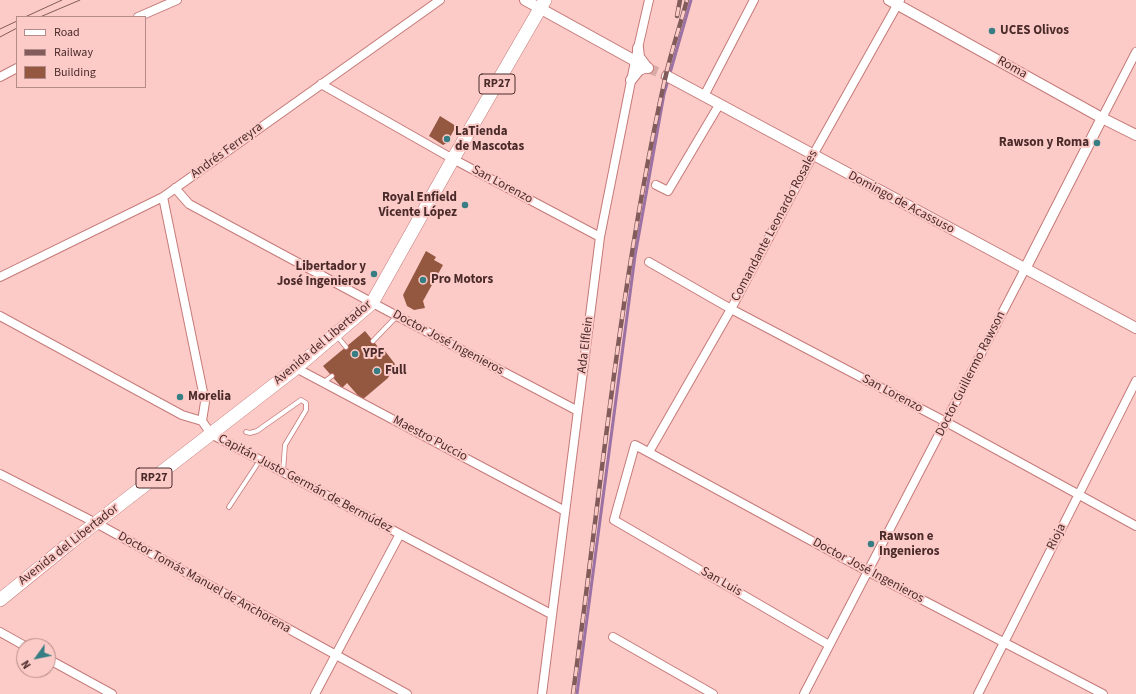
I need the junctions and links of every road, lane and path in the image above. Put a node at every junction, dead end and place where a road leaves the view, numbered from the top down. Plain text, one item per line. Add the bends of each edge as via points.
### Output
1 (177, 0) edge
2 (440, 0) edge
3 (525, 0) edge
4 (649, 0) edge
5 (754, 0) edge
6 (896, 2) edge
7 (543, 4) edge
8 (140, 16) edge
9 (638, 48) junction
10 (1136, 52) edge
11 (635, 61) junction
12 (647, 67) junction
13 (16, 68) edge
14 (0, 76) edge
15 (667, 76) tunnel mouth
16 (631, 80) junction
17 (321, 84) junction
18 (704, 96) junction
19 (718, 104) junction
20 (1102, 118) junction
21 (1136, 135) edge
22 (813, 155) junction
23 (453, 159) junction
24 (656, 185) dead end
25 (175, 188) junction
26 (163, 196) junction
27 (600, 237) junction
28 (649, 262) dead end
29 (1025, 269) junction
30 (0, 277) edge
31 (372, 303) junction
32 (731, 309) junction
33 (0, 316) edge
34 (397, 316) junction
35 (1136, 328) edge
36 (336, 334) junction
37 (373, 341) dead end
38 (346, 347) dead end
39 (296, 368) junction
40 (332, 376) dead end
41 (1136, 381) edge
42 (323, 382) junction
43 (578, 410) junction
44 (202, 421) junction
45 (946, 422) junction
46 (246, 432) dead end
47 (211, 434) junction
48 (649, 452) junction
49 (260, 459) junction
50 (283, 472) junction
51 (0, 474) edge
52 (1077, 495) junction
53 (229, 507) dead end
54 (565, 511) junction
55 (614, 520) joint
56 (96, 523) junction
57 (1136, 526) edge
58 (400, 534) junction
59 (867, 571) junction
60 (0, 600) edge
61 (551, 614) junction
62 (0, 632) edge
63 (613, 637) dead end
64 (16, 641) edge
65 (1005, 643) junction
66 (829, 645) junction
67 (335, 656) junction
68 (56, 662) edge
69 (112, 694) edge
70 (315, 694) edge
71 (407, 694) edge
72 (542, 694) edge
73 (713, 694) edge
74 (804, 694) edge
75 (978, 694) edge
76 (1103, 694) edge

1 - 8 street
2 - 17 street, Andrés Ferreyra
3 - 7 street
4 - 9 street, Ada Elflein
5 - 18 street
6 - 20 street, Roma
6 - 22 street, Comandante Leonardo Rosales
7 - 11 street
7 - 23 main road, Avenida del Libertador / RP27
9 - 11 street, Ada Elflein
9 - 12 street via 639,58
10 - 20 street, Doctor Guillermo Rawson
11 - 12 street
11 - 16 street, Ada Elflein
12 - 16 street via 639,70
13 - 14 street
15 - 18 street, Domingo de Acassuso
16 - 27 street, Ada Elflein
17 - 23 street, San Lorenzo
17 - 25 street, Andrés Ferreyra
18 - 19 street, Domingo de Acassuso
19 - 22 street, Domingo de Acassuso
19 - 24 street via 668,191
20 - 21 street, Roma
20 - 29 street, Doctor Guillermo Rawson
22 - 29 street, Domingo de Acassuso
22 - 32 street, Comandante Leonardo Rosales
23 - 27 street, San Lorenzo
23 - 31 main road, Avenida del Libertador / RP27
25 - 26 street, Andrés Ferreyra
25 - 31 street, Doctor José Ingenieros via 189,204
26 - 30 street, Andrés Ferreyra
26 - 44 street via 205,402
27 - 43 street, Ada Elflein
28 - 32 street, San Lorenzo
29 - 35 street, Domingo de Acassuso
29 - 45 street, Doctor Guillermo Rawson
31 - 34 street, Doctor José Ingenieros
31 - 36 main road, Avenida del Libertador / RP27
32 - 45 street, San Lorenzo
32 - 48 street, Comandante Leonardo Rosales
33 - 44 street via 182,415
34 - 37 lane
34 - 43 street, Doctor José Ingenieros
36 - 38 lane
36 - 39 main road, Avenida del Libertador / RP27
39 - 42 street, Maestro Puccio
39 - 47 main road, Avenida del Libertador / RP27
40 - 42 lane
41 - 52 street, Rioja
42 - 54 street, Maestro Puccio
43 - 54 street, Ada Elflein
44 - 47 street, Capitán Justo Germán de Bermúdez
45 - 52 street, San Lorenzo
45 - 59 street, Doctor Guillermo Rawson
46 - 50 lane via 257,431 301,400 306,403 306,410 285,445
47 - 49 street, Capitán Justo Germán de Bermúdez
47 - 56 main road, Avenida del Libertador / RP27
48 - 55 street, Doctor José Ingenieros via 635,445
48 - 59 street, Doctor José Ingenieros
49 - 50 street, Capitán Justo Germán de Bermúdez
49 - 53 lane
50 - 58 street, Capitán Justo Germán de Bermúdez
51 - 56 street, Doctor Tomás Manuel de Anchorena
52 - 57 street, San Lorenzo
52 - 65 street, Rioja
54 - 61 street, Ada Elflein
55 - 66 street, San Luis
56 - 60 main road, Avenida del Libertador / RP27
56 - 67 street, Doctor Tomás Manuel de Anchorena
58 - 61 street, Capitán Justo Germán de Bermúdez
58 - 67 street
59 - 65 street, Doctor José Ingenieros
59 - 66 street, Doctor Guillermo Rawson
61 - 72 street, Ada Elflein
62 - 64 street
63 - 73 street
65 - 75 street, Rioja
65 - 76 street, Doctor José Ingenieros
66 - 74 street, Doctor Guillermo Rawson
67 - 70 street
67 - 71 street, Doctor Tomás Manuel de Anchorena
68 - 69 street

